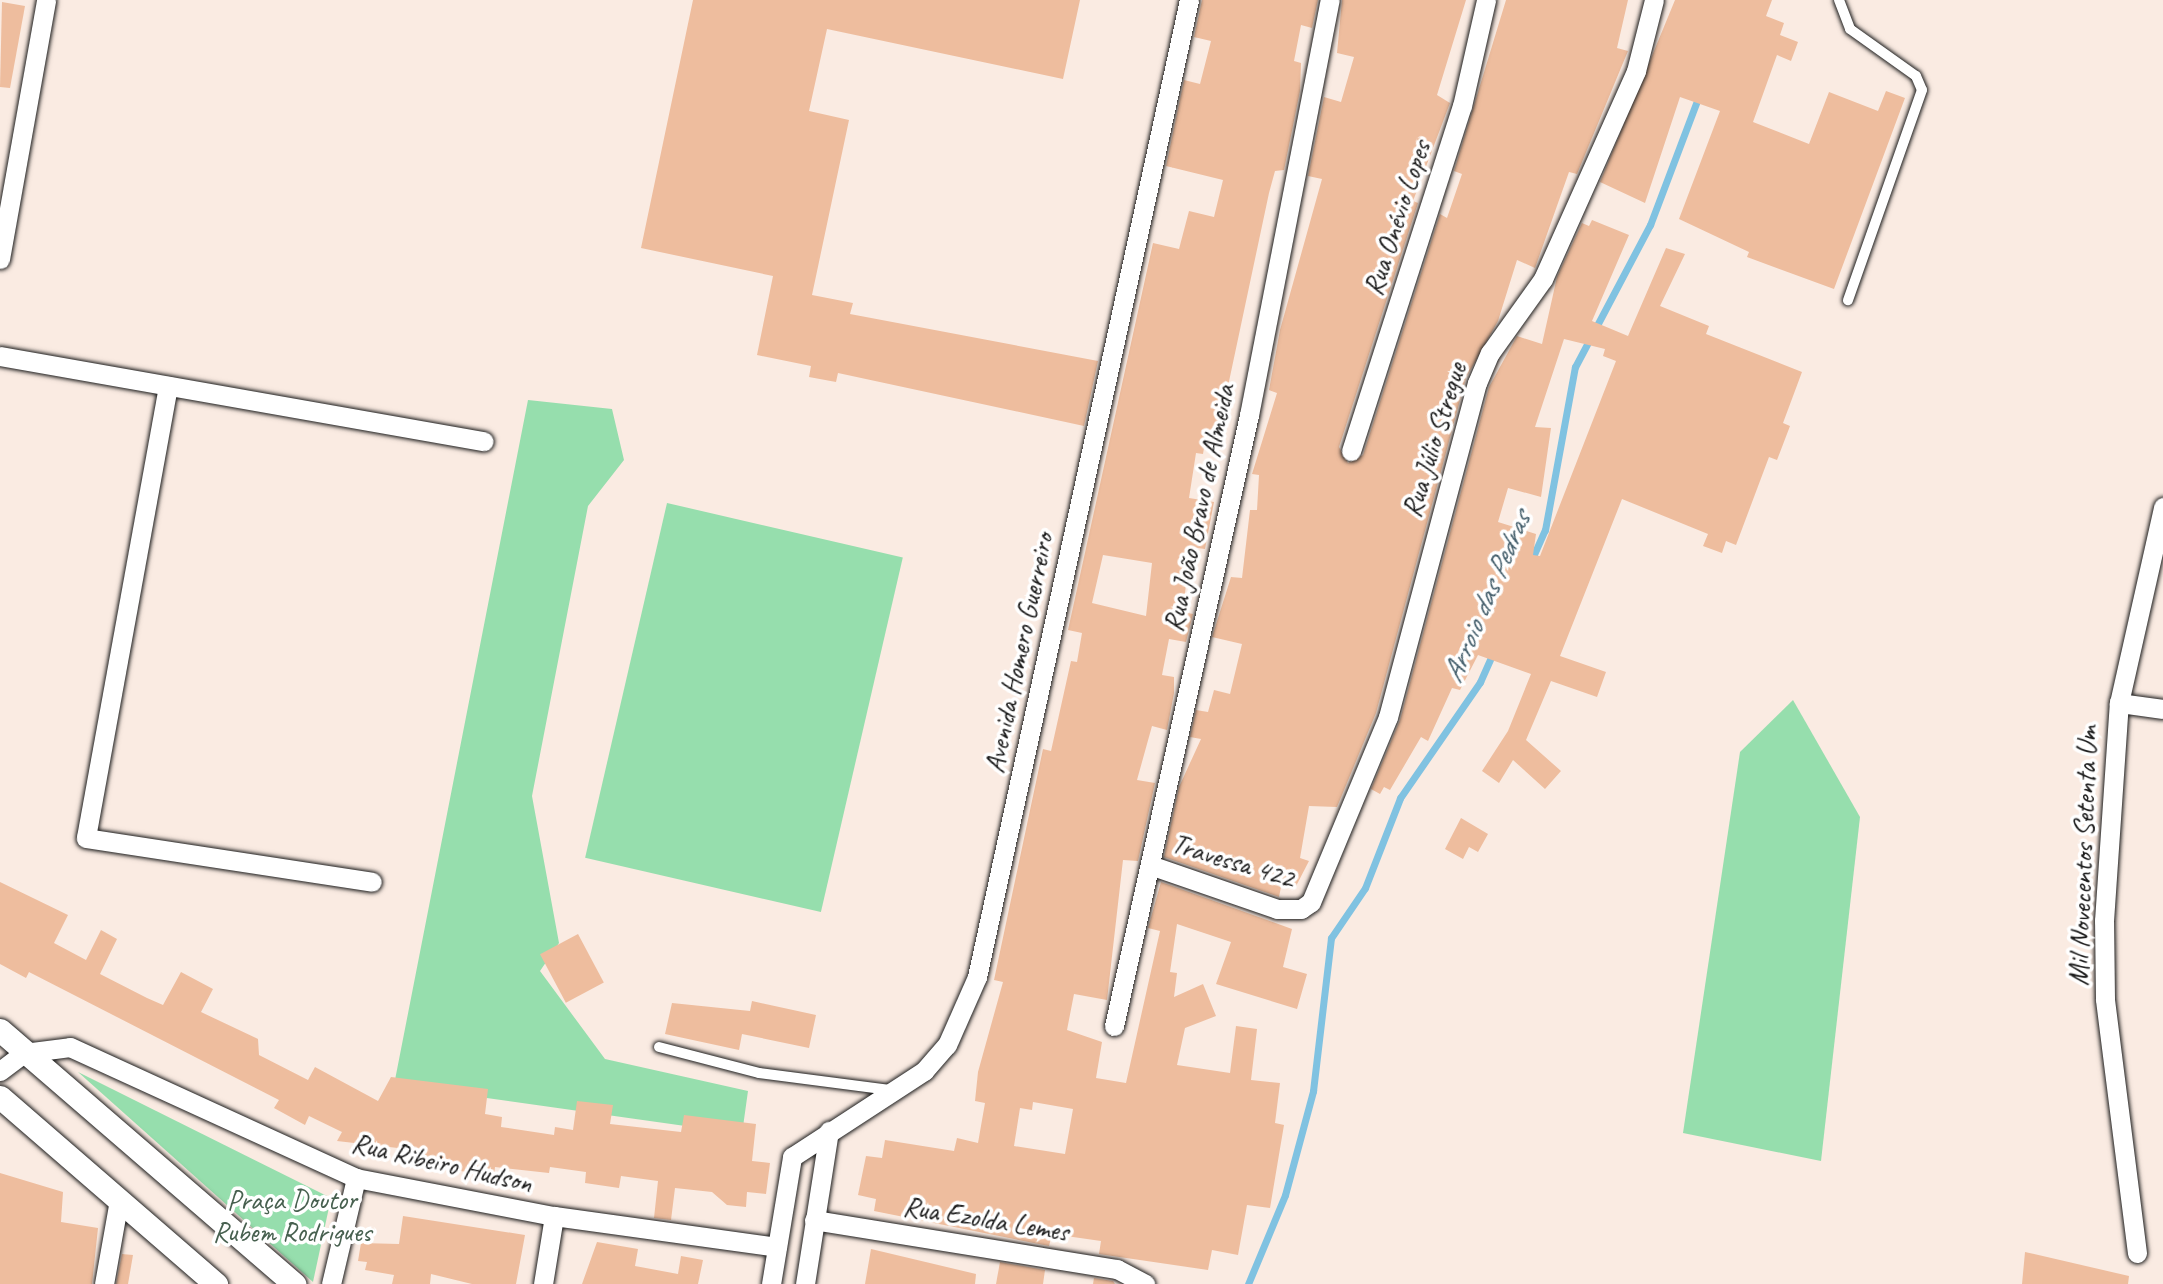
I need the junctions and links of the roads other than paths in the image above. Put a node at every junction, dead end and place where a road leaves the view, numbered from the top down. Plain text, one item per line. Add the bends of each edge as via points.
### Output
1 (46, 0) edge
2 (1189, 0) edge
3 (1329, 0) edge
4 (1486, 0) edge
5 (1654, 0) edge
6 (1839, 0) edge
7 (0, 259) edge
8 (1848, 300) dead end
9 (0, 356) edge
10 (168, 386) junction
11 (484, 441) dead end
12 (1351, 451) dead end
13 (2163, 507) edge
14 (2119, 703) junction
15 (2163, 709) edge
16 (1150, 865) junction
17 (372, 882) dead end
18 (1301, 909) joint
19 (1114, 1026) dead end
20 (0, 1030) edge
21 (659, 1047) dead end
22 (24, 1053) junction
23 (0, 1071) edge
24 (897, 1090) junction
25 (0, 1097) edge
26 (829, 1131) junction
27 (356, 1178) junction
28 (119, 1200) junction
29 (554, 1216) junction
30 (814, 1220) junction
31 (777, 1247) junction
32 (2137, 1253) dead end
33 (104, 1284) edge
34 (216, 1284) edge
35 (294, 1284) edge
36 (331, 1284) edge
37 (543, 1284) edge
38 (771, 1284) edge
39 (805, 1284) edge
40 (1145, 1284) edge

1 - 7 street
2 - 24 street, Avenida Homero Guerreiro via 977,976 947,1045
3 - 16 street, Rua João Bravo de Almeida via 1249,415
4 - 12 street, Rua Onévio Lopes via 1462,106
5 - 18 street, Rua Júlio Stregue via 1636,71 1543,279 1490,353 1477,383 1388,716 1317,890
6 - 8 lane via 1850,29 1916,76 1922,90
9 - 10 street
10 - 11 street
10 - 17 street via 86,838
13 - 14 street, Mil Novecentos Setenta Um
14 - 15 street
14 - 32 street, Mil Novecentos Setenta Um via 2104,921 2105,999
16 - 18 street, Travessa 422 via 1277,909
16 - 19 street, Rua João Bravo de Almeida
20 - 22 street
21 - 24 lane via 759,1073
22 - 23 street, Rua Ribeiro Hudson
22 - 27 street, Rua Ribeiro Hudson via 47,1046 90,1053
22 - 35 street
24 - 26 street, Avenida Homero Guerreiro
25 - 28 street
26 - 30 street
26 - 31 street, Avenida Homero Guerreiro via 792,1157
27 - 29 street, Rua Ribeiro Hudson
27 - 36 street
28 - 33 street
28 - 34 street
29 - 31 street, Rua Ribeiro Hudson
29 - 37 street
30 - 39 street
30 - 40 street, Rua Ezolda Lemes via 1116,1269
31 - 38 street, Avenida Homero Guerreiro

